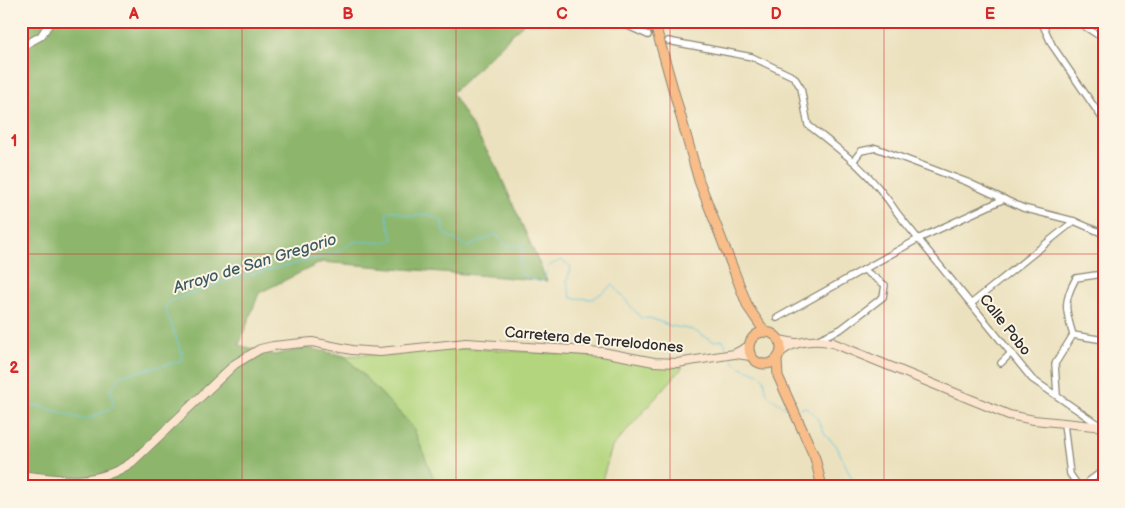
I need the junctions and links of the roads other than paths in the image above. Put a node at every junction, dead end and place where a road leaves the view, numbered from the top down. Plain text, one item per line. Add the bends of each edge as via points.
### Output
1 (51, 21) edge
2 (617, 21) edge
3 (654, 21) edge
4 (1041, 21) edge
5 (1076, 21) edge
6 (648, 35) dead end
7 (1104, 39) edge
8 (668, 41) dead end
9 (21, 47) edge
10 (1104, 121) edge
11 (854, 160) junction
12 (1004, 199) junction
13 (1074, 221) junction
14 (1104, 234) edge
15 (920, 238) junction
16 (864, 270) junction
17 (1096, 275) dead end
18 (972, 303) junction
19 (752, 316) junction
20 (777, 318) dead end
21 (765, 332) junction
22 (1073, 335) junction
23 (754, 336) junction
24 (779, 340) junction
25 (1104, 340) edge
26 (812, 342) junction
27 (797, 343) junction
28 (749, 346) junction
29 (1011, 353) junction
30 (734, 354) junction
31 (751, 356) junction
32 (779, 356) junction
33 (767, 364) junction
34 (1001, 364) dead end
35 (778, 376) junction
36 (1057, 395) junction
37 (1084, 413) junction
38 (1064, 424) junction
39 (1086, 426) junction
40 (1103, 427) edge
41 (1104, 470) edge
42 (21, 475) edge
43 (822, 487) edge
44 (1079, 487) edge
45 (1087, 487) edge

1 - 9 street via 40,36
2 - 6 street
3 - 19 main road via 699,181
4 - 10 street via 1052,45
5 - 7 street
8 - 11 street, Calle Pobo via 752,57 794,77 801,88 808,125
11 - 12 street via 861,151 876,148
11 - 15 street, Calle Pobo via 880,186 898,214
12 - 13 street via 1023,208
12 - 15 street
13 - 14 street
13 - 18 street
15 - 16 street
15 - 18 street, Calle Pobo
16 - 20 street
16 - 26 street via 885,285 883,297 841,328
17 - 22 street via 1076,278 1067,294 1067,319
18 - 29 street, Calle Pobo
19 - 21 main road
19 - 23 main road
21 - 23 main road
21 - 24 main road
22 - 25 street
22 - 36 street via 1055,364
23 - 28 main road
24 - 27 main road
24 - 32 main road
26 - 27 main road
26 - 38 main road via 826,341 853,349 1009,415
27 - 32 main road
28 - 30 main road, Carretera de Torrelodones
28 - 31 main road
29 - 34 street
29 - 36 street, Calle Pobo via 1032,379
30 - 31 main road, Carretera de Torrelodones
30 - 42 main road, Carretera de Torrelodones via 677,363 602,352 466,343 380,352 312,342 273,346 236,364 118,471 80,481
31 - 33 main road via 761,364
32 - 33 main road
32 - 35 main road
33 - 35 main road
35 - 43 main road via 815,458
36 - 37 street, Calle Pobo
37 - 39 street
37 - 40 street, Calle Pobo
38 - 39 main road
38 - 44 street via 1070,474
39 - 40 main road
41 - 45 street via 1089,481

